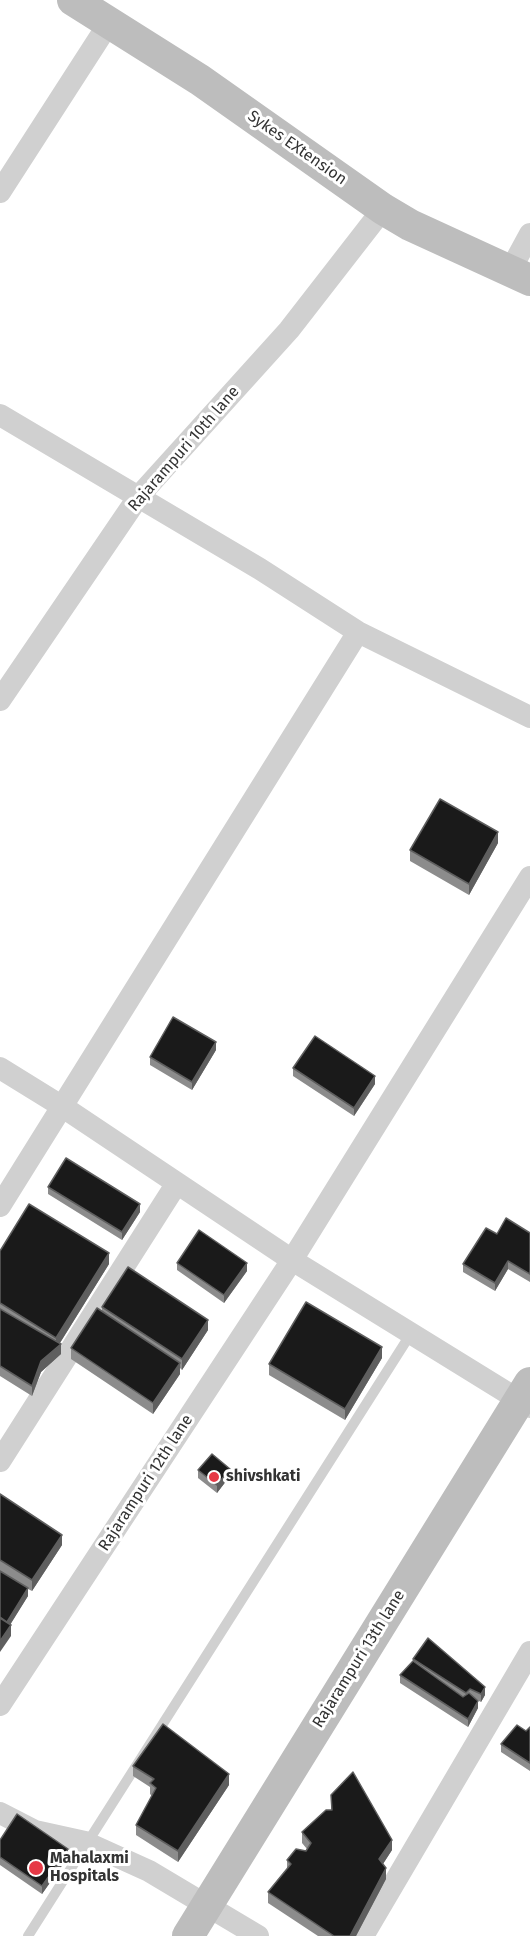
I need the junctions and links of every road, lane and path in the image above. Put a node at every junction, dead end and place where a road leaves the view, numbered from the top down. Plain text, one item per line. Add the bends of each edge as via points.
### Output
1 (73, 0) edge
2 (109, 22) junction
3 (0, 192) edge
4 (383, 209) junction
5 (530, 234) edge
6 (520, 274) edge
7 (0, 415) edge
8 (139, 496) junction
9 (358, 632) junction
10 (0, 700) edge
11 (530, 717) edge
12 (530, 877) edge
13 (0, 1068) edge
14 (63, 1107) junction
15 (177, 1183) junction
16 (0, 1206) edge
17 (292, 1260) junction
18 (410, 1335) junction
19 (526, 1396) edge
20 (0, 1461) edge
21 (530, 1652) edge
22 (0, 1705) edge
23 (0, 1813) edge
24 (85, 1842) junction
25 (207, 1906) junction
26 (28, 1936) edge
27 (188, 1936) edge
28 (258, 1936) edge
29 (363, 1936) edge

1 - 2 street, Sykes EXtension
2 - 3 street
2 - 4 street, Sykes EXtension via 200,80
4 - 6 street, Sykes EXtension
4 - 8 street, Rajarampuri 10th lane via 289,330
5 - 6 street
7 - 8 street
8 - 9 street
8 - 10 street, Rajarampuri 10th lane
9 - 11 street
9 - 14 street
12 - 17 street, Rajarampuri 12th lane
13 - 14 street
14 - 15 street
14 - 16 street
15 - 17 street
15 - 20 street
17 - 18 street
17 - 22 street, Rajarampuri 12th lane
18 - 19 street
18 - 24 lane
19 - 25 street, Rajarampuri 13th lane
21 - 29 street
23 - 24 street via 35,1830
24 - 25 street via 149,1871
24 - 26 lane
25 - 27 street, Rajarampuri 13th lane
25 - 28 street

